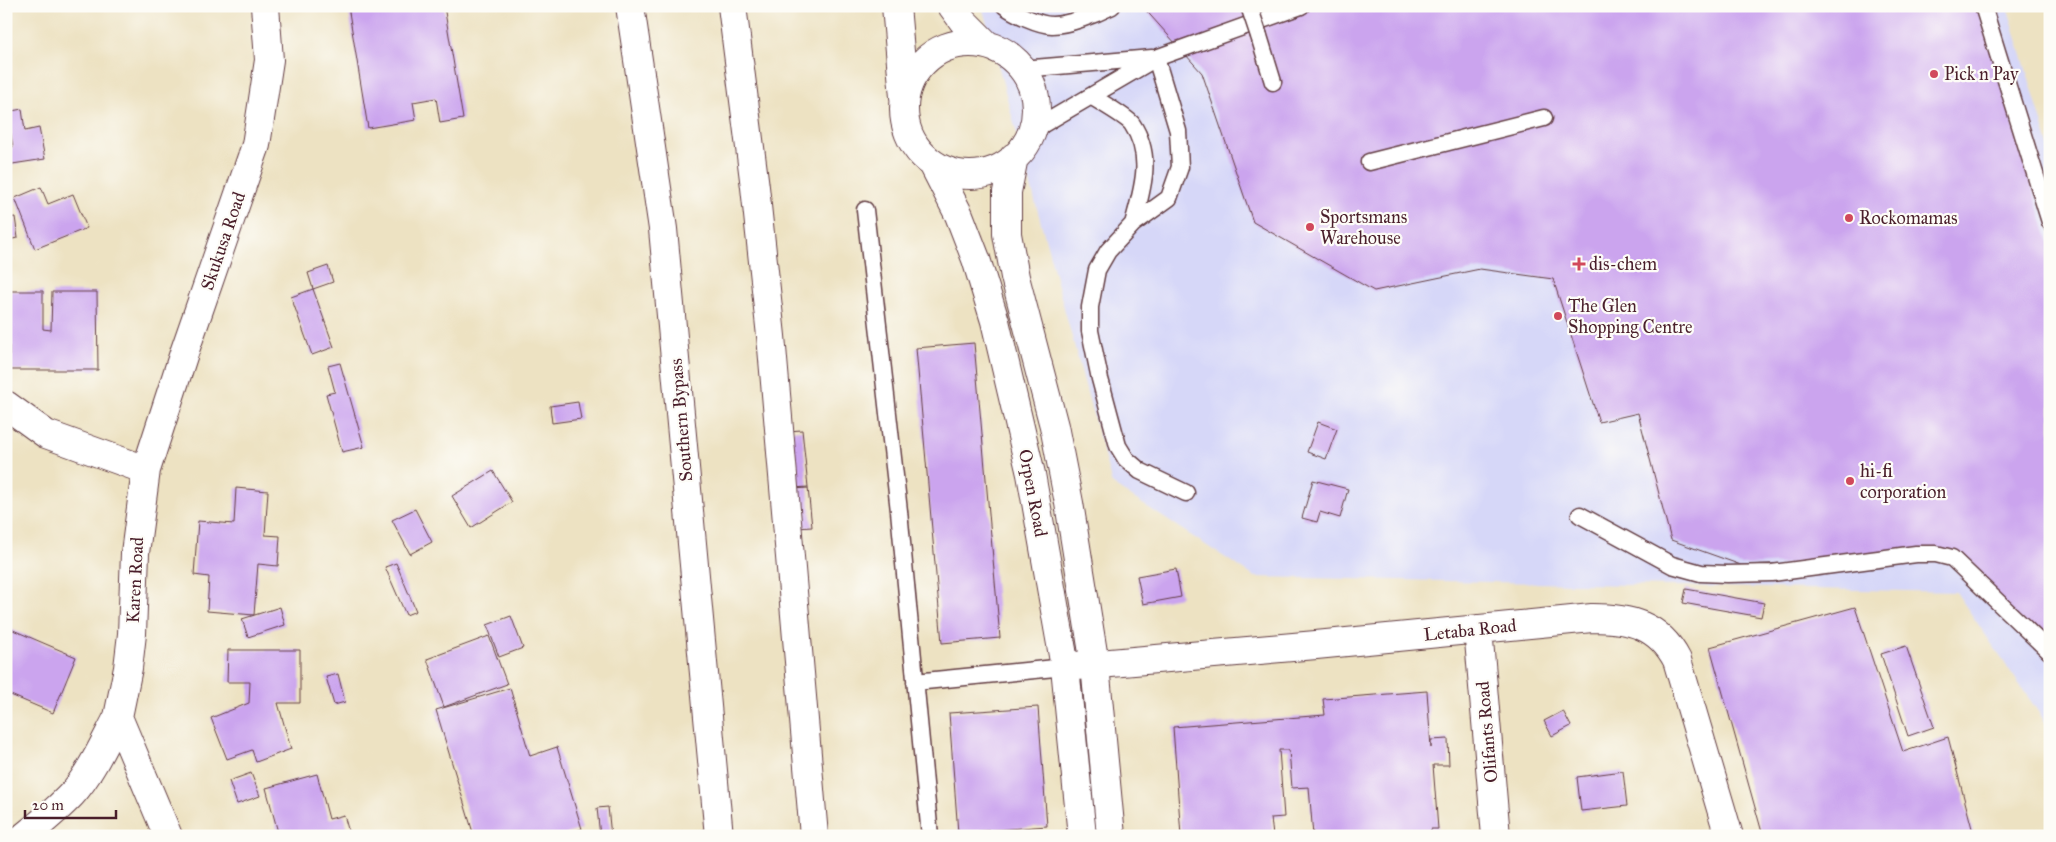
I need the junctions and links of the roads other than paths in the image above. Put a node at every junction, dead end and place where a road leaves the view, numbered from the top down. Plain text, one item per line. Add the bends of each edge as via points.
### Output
1 (265, 6) edge
2 (630, 6) edge
3 (732, 6) edge
4 (896, 6) edge
5 (952, 6) edge
6 (1005, 6) edge
7 (1112, 6) edge
8 (1249, 6) edge
9 (1301, 6) edge
10 (1984, 6) edge
11 (987, 45) junction
12 (1156, 58) junction
13 (1022, 69) junction
14 (1273, 82) dead end
15 (1091, 96) junction
16 (904, 98) junction
17 (1544, 118) dead end
18 (1033, 130) junction
19 (1014, 157) junction
20 (1368, 162) dead end
21 (933, 164) junction
22 (865, 210) dead end
23 (2050, 222) edge
24 (1133, 224) junction
25 (6, 405) edge
26 (146, 470) junction
27 (1186, 493) dead end
28 (1580, 516) dead end
29 (1478, 629) junction
30 (2050, 652) edge
31 (1095, 665) junction
32 (1064, 667) junction
33 (915, 682) junction
34 (118, 717) junction
35 (24, 836) edge
36 (168, 836) edge
37 (719, 836) edge
38 (814, 836) edge
39 (930, 836) edge
40 (1082, 836) edge
41 (1111, 836) edge
42 (1496, 836) edge
43 (1729, 836) edge

1 - 26 main road, Skukusa Road via 269,60 256,145
2 - 37 main road, Southern Bypass via 663,229
3 - 38 main road via 771,336
4 - 16 main road
5 - 11 main road
6 - 7 lane via 1014,13 1051,25 1092,16
8 - 14 lane, bridge
9 - 12 lane
10 - 23 lane
11 - 13 main road via 1006,54
11 - 16 main road via 966,43 944,48 925,60 912,77
12 - 13 lane
12 - 15 lane
12 - 24 lane via 1178,131 1180,167 1169,198
13 - 18 main road via 1032,87 1036,108
15 - 18 lane
15 - 24 lane via 1132,123 1144,150 1146,179
16 - 21 main road via 904,120 912,141
17 - 20 lane
18 - 19 main road via 1023,149
19 - 21 main road via 988,173 966,176 944,171
19 - 31 main road, Orpen Road via 1007,192 1007,234 1054,426
21 - 32 main road, Orpen Road via 959,215 995,321 1031,474
22 - 33 lane
24 - 27 lane via 1108,251 1097,270 1092,289 1090,331 1118,446 1126,459 1140,471
25 - 26 main road via 46,434
26 - 34 main road, Karen Road via 135,553 132,634
28 - 30 lane via 1672,565 1701,573 1772,573 1916,554 1952,558
29 - 31 main road, Letaba Road
29 - 42 main road, Olifants Road
29 - 43 main road, Letaba Road via 1617,618 1644,626 1659,635 1678,660
31 - 32 main road, Letaba Road
31 - 41 main road, Orpen Road
32 - 33 lane
32 - 40 main road, Orpen Road
33 - 39 lane
34 - 35 main road, Karen Road via 73,793
34 - 36 main road

